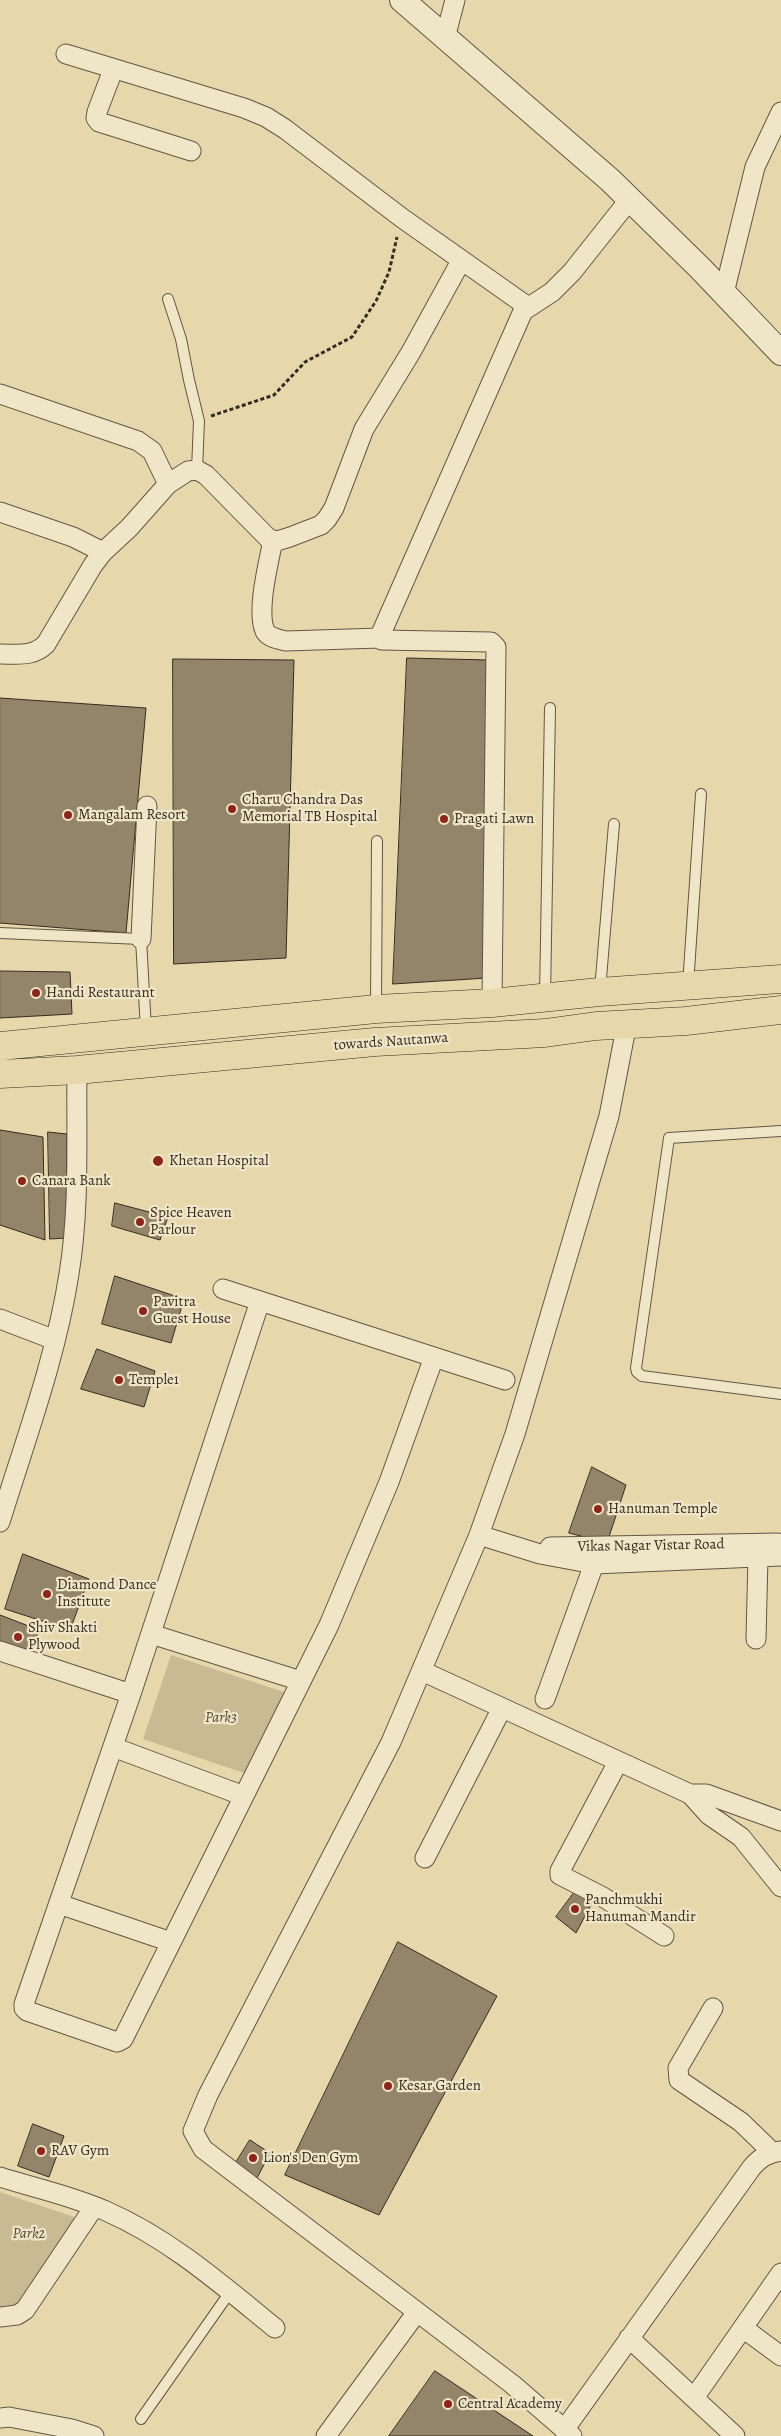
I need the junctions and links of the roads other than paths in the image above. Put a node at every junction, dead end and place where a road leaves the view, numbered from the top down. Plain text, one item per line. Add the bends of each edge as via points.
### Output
1 (402, 0) edge
2 (455, 0) edge
3 (445, 38) junction
4 (66, 54) dead end
5 (113, 70) junction
6 (781, 112) edge
7 (191, 152) dead end
8 (630, 199) junction
9 (461, 261) junction
10 (724, 293) junction
11 (168, 299) dead end
12 (523, 311) junction
13 (781, 352) edge
14 (0, 394) edge
15 (197, 470) junction
16 (168, 484) junction
17 (0, 512) edge
18 (273, 540) junction
19 (103, 552) junction
20 (380, 638) junction
21 (0, 654) edge
22 (550, 708) dead end
23 (701, 794) dead end
24 (148, 806) dead end
25 (614, 824) dead end
26 (377, 841) dead end
27 (0, 933) edge
28 (141, 939) junction
29 (781, 979) edge
30 (688, 985) junction
31 (600, 992) junction
32 (545, 998) junction
33 (492, 1003) junction
34 (376, 1009) junction
35 (781, 1010) edge
36 (627, 1024) junction
37 (146, 1033) junction
38 (0, 1046) edge
39 (77, 1070) junction
40 (0, 1074) edge
41 (781, 1131) edge
42 (223, 1289) dead end
43 (260, 1302) junction
44 (0, 1320) edge
45 (55, 1340) junction
46 (434, 1357) junction
47 (505, 1380) dead end
48 (781, 1394) edge
49 (0, 1522) edge
50 (479, 1535) junction
51 (781, 1543) edge
52 (522, 1548) junction
53 (781, 1556) edge
54 (758, 1557) junction
55 (594, 1564) junction
56 (151, 1634) junction
57 (756, 1639) dead end
58 (0, 1651) edge
59 (422, 1671) junction
60 (301, 1681) junction
61 (132, 1694) junction
62 (546, 1699) dead end
63 (502, 1708) junction
64 (113, 1747) junction
65 (618, 1762) junction
66 (690, 1794) junction
67 (244, 1796) junction
68 (781, 1821) edge
69 (425, 1858) dead end
70 (781, 1887) edge
71 (59, 1904) junction
72 (664, 1936) dead end
73 (171, 1942) junction
74 (713, 2008) dead end
75 (776, 2152) edge
76 (0, 2177) edge
77 (94, 2207) junction
78 (781, 2273) edge
79 (230, 2292) junction
80 (417, 2312) junction
81 (0, 2317) edge
82 (276, 2328) dead end
83 (743, 2328) junction
84 (630, 2338) junction
85 (781, 2356) edge
86 (694, 2398) junction
87 (0, 2418) edge
88 (141, 2419) dead end
89 (20, 2428) edge
90 (568, 2433) edge
91 (94, 2436) edge
92 (326, 2436) edge
93 (735, 2436) edge

1 - 3 street
2 - 3 street
3 - 8 street
4 - 5 street
5 - 7 street via 97,112 99,122
5 - 9 street via 266,117
6 - 10 street via 755,167
8 - 10 street
8 - 12 street via 572,272 552,292
9 - 12 street via 519,299 524,304
9 - 18 street via 364,429 327,519 298,534
10 - 13 street
11 - 15 lane via 182,339 199,421
12 - 20 street
14 - 16 street via 138,441 152,451
15 - 16 street via 188,471
15 - 18 street
16 - 19 street
17 - 19 street via 73,537
18 - 20 street via 264,584 265,632 273,638 286,640
19 - 21 street via 39,651
20 - 33 street via 491,642 496,647
22 - 32 lane
23 - 30 lane
24 - 28 street
25 - 31 lane
26 - 34 lane
27 - 28 lane
28 - 37 lane
29 - 30 main road
30 - 31 main road
31 - 32 main road
32 - 33 main road
33 - 34 main road
34 - 37 main road
35 - 36 main road, towards Nautanwa
36 - 39 main road, towards Nautanwa via 545,1033 376,1042
36 - 50 street via 609,1116 515,1434
37 - 38 main road
39 - 40 main road, towards Nautanwa
39 - 45 street via 75,1226 69,1275
41 - 48 lane via 669,1138 636,1372 642,1376
42 - 43 street
43 - 46 street
43 - 56 street
44 - 45 street
45 - 49 street
46 - 47 street
46 - 60 street via 363,1548
50 - 52 street
50 - 59 street
51 - 52 street, Vikas Nagar Vistar Road
52 - 55 street
53 - 54 street
54 - 55 street
54 - 57 street
55 - 62 street
56 - 60 street
56 - 61 street
58 - 61 street
59 - 63 street
59 - 80 street via 392,1742 208,2095 193,2131 203,2149
60 - 67 street
61 - 64 street
63 - 65 street
63 - 69 street
64 - 67 street
64 - 71 street
65 - 66 street
65 - 72 street via 560,1873
66 - 68 street via 706,1794
66 - 70 street via 709,1815 741,1837
67 - 73 street
71 - 73 street
71 - 73 street via 24,2008 117,2042 123,2040
74 - 75 street via 678,2068 679,2080 741,2122
75 - 84 street via 760,2158 752,2166
76 - 77 street
77 - 79 street via 148,2233 188,2258
77 - 81 street via 25,2310 17,2315
78 - 83 street
79 - 82 street
79 - 88 lane
80 - 90 street via 512,2384
80 - 92 street
83 - 85 street
83 - 86 street
84 - 86 street
84 - 90 street
86 - 93 street
87 - 89 street via 9,2417
89 - 91 street via 72,2429

